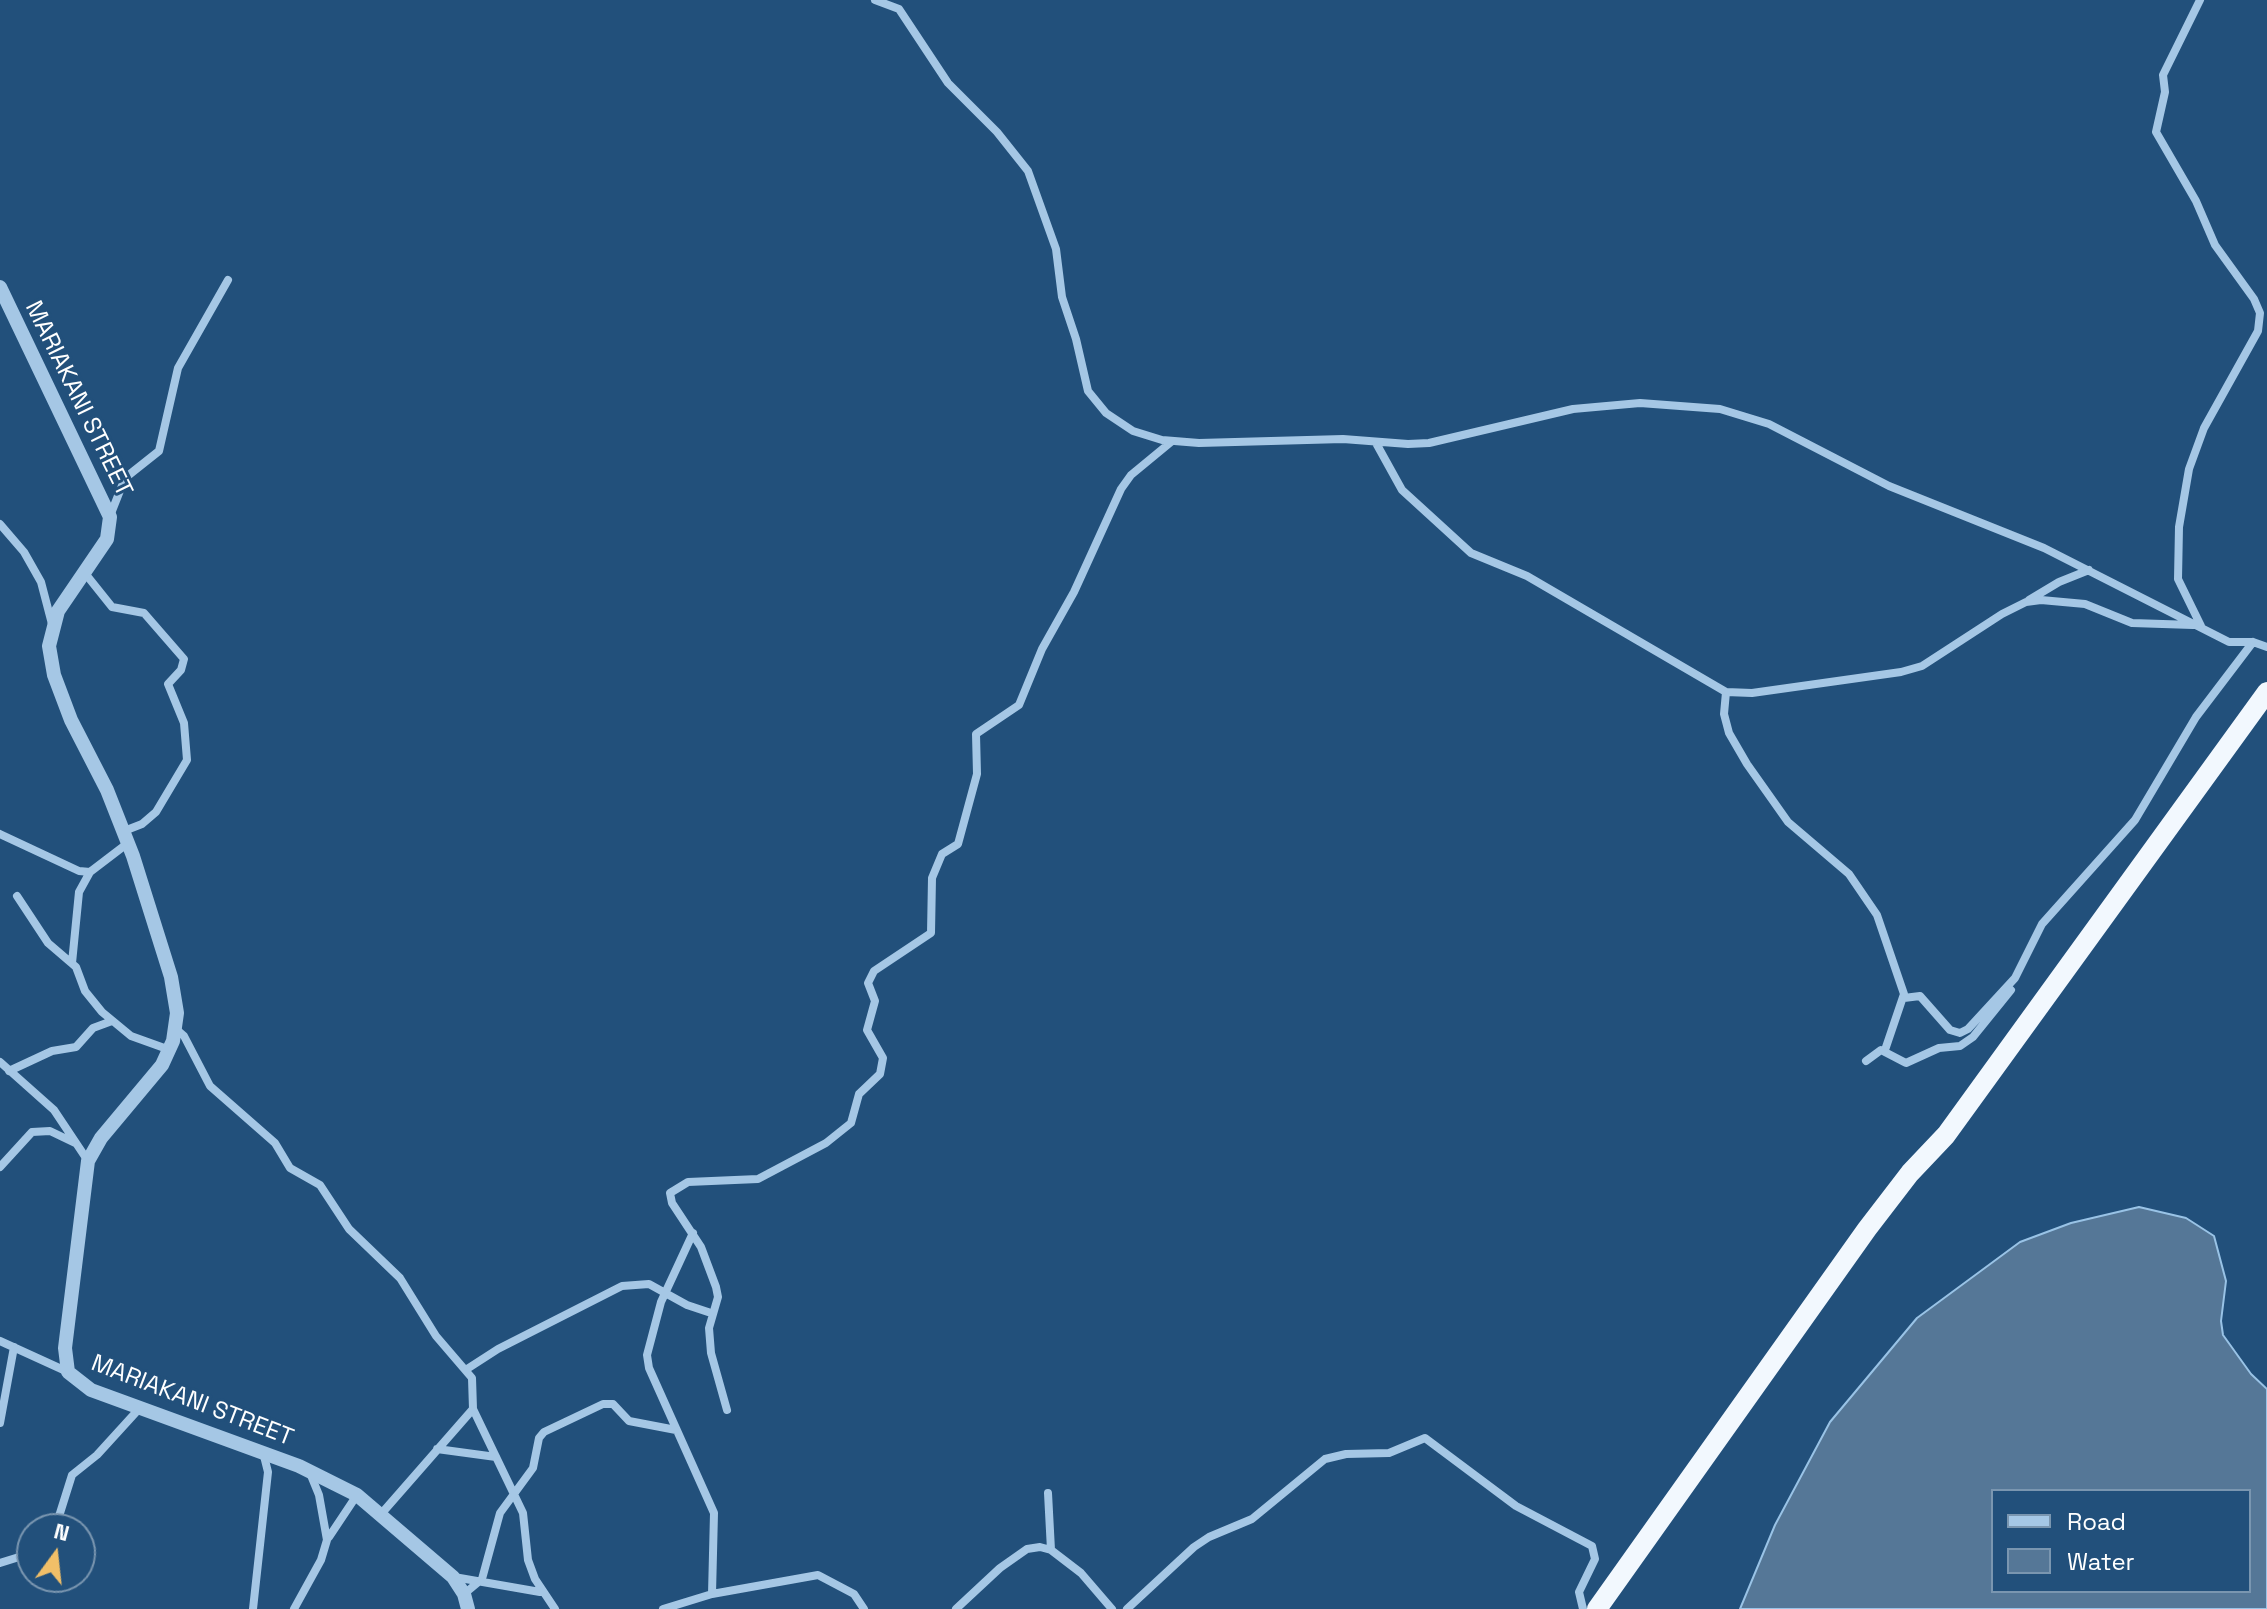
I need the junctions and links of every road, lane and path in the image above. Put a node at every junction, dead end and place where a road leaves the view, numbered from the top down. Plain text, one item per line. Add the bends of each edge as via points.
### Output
1 (875, 0) edge
2 (2200, 0) edge
3 (228, 280) dead end
4 (0, 287) edge
5 (1171, 442) junction
6 (1376, 443) junction
7 (110, 517) junction
8 (0, 524) edge
9 (2089, 570) junction
10 (83, 571) junction
11 (2026, 602) junction
12 (52, 626) junction
13 (2201, 626) junction
14 (2253, 642) junction
15 (2267, 647) edge
16 (1726, 692) junction
17 (2267, 692) edge
18 (0, 834) edge
19 (126, 837) junction
20 (90, 872) junction
21 (17, 896) dead end
22 (72, 963) junction
23 (2015, 978) junction
24 (1904, 998) junction
25 (112, 1021) junction
26 (176, 1029) junction
27 (171, 1050) junction
28 (1885, 1050) junction
29 (1866, 1061) dead end
30 (0, 1062) edge
31 (9, 1071) junction
32 (77, 1144) junction
33 (88, 1161) junction
34 (0, 1167) edge
35 (693, 1233) junction
36 (665, 1293) junction
37 (711, 1313) junction
38 (0, 1341) edge
39 (14, 1347) junction
40 (467, 1369) junction
41 (68, 1372) junction
42 (473, 1409) junction
43 (138, 1410) junction
44 (727, 1410) dead end
45 (0, 1423) edge
46 (676, 1430) junction
47 (437, 1449) junction
48 (264, 1454) junction
49 (496, 1457) junction
50 (309, 1471) junction
51 (1048, 1493) dead end
52 (515, 1494) junction
53 (357, 1495) junction
54 (60, 1513) edge
55 (382, 1513) junction
56 (327, 1540) junction
57 (1051, 1550) junction
58 (1628, 1566) junction
59 (453, 1577) junction
60 (478, 1584) junction
61 (540, 1592) junction
62 (712, 1594) junction
63 (466, 1602) edge
64 (1586, 1606) edge
65 (253, 1609) edge
66 (294, 1609) edge
67 (555, 1609) edge
68 (663, 1609) edge
69 (864, 1609) edge
70 (956, 1609) edge
71 (1112, 1609) edge
72 (1127, 1609) edge
73 (1570, 1609) edge
74 (1610, 1609) edge

1 - 5 street via 899,9 948,83 1028,171 1056,249 1062,297 1092,399 1133,431
2 - 13 street via 2163,75 2165,92 2156,132 2215,245 2260,313 2258,331 2204,428 2189,469 2179,527 2178,579
3 - 7 street via 178,368 159,451 125,478
4 - 7 street, MARIAKANI STREET
5 - 6 street
5 - 35 street via 1121,489 1019,705 976,734 977,771 958,844 942,854 932,878 931,933 874,971 868,983 875,1001 867,1030 883,1058 880,1074 859,1094 851,1123 826,1143 758,1179 688,1182 670,1192
6 - 9 street via 1429,443 1573,409 1698,405 1769,424 1869,477
6 - 16 street via 1402,490 1471,553 1539,583
7 - 10 street, MARIAKANI STREET via 107,539
8 - 12 street via 41,582
9 - 11 street
9 - 13 street
10 - 12 street, MARIAKANI STREET
10 - 19 street via 112,607 144,613 184,659 168,684 184,723 187,760 156,812
11 - 13 street via 2072,602 2122,621
11 - 16 street via 1922,666 1752,693
12 - 19 street, MARIAKANI STREET via 54,675
13 - 14 street via 2229,642
14 - 15 street
14 - 23 street via 2196,717 2135,820 2042,924
16 - 24 street via 1724,714 1737,749 1788,822 1849,874 1866,896 1886,936
17 - 58 highway via 1946,1135 1867,1229
18 - 20 street
19 - 20 street
19 - 26 street, MARIAKANI STREET via 174,988
20 - 22 street via 76,904
21 - 22 street via 48,943
22 - 25 street via 85,991
23 - 24 street via 1964,1032 1945,1026 1920,996
23 - 28 street via 2006,999 1966,1043 1931,1050 1906,1063
24 - 28 street
25 - 27 street via 139,1040
25 - 31 street via 93,1028 76,1047 52,1051
26 - 27 street, MARIAKANI STREET
26 - 40 street via 210,1086 275,1143 290,1168 320,1185 349,1229 400,1278 436,1336
27 - 33 street, MARIAKANI STREET
28 - 29 street via 1875,1051
30 - 31 street
31 - 32 street via 54,1110
32 - 33 street
32 - 34 street via 50,1131 32,1132
33 - 41 street, MARIAKANI STREET via 65,1348
35 - 36 street
35 - 37 street via 716,1287
36 - 37 street
36 - 40 street via 649,1284 622,1286
36 - 46 street via 647,1355
37 - 44 street via 711,1353
38 - 39 street
39 - 41 street
39 - 45 street
40 - 42 street via 474,1388
41 - 43 street, MARIAKANI STREET via 91,1390
42 - 47 street
42 - 49 street
43 - 48 street, MARIAKANI STREET
43 - 54 street via 72,1475
46 - 52 street via 633,1422 617,1405 603,1404 541,1434 537,1461
46 - 62 street via 714,1513
47 - 49 street
47 - 55 street
48 - 50 street, MARIAKANI STREET
48 - 65 street via 268,1472
49 - 52 street
50 - 53 street, MARIAKANI STREET
50 - 56 street
51 - 57 street
52 - 60 street via 500,1513
52 - 61 street
53 - 55 street, MARIAKANI STREET
53 - 56 street
55 - 59 street, MARIAKANI STREET
56 - 66 street
57 - 70 street via 1033,1548 1019,1554
57 - 71 street via 1090,1581
58 - 64 highway
58 - 74 street
59 - 60 street
59 - 63 street, MARIAKANI STREET
60 - 61 street
60 - 63 street
61 - 67 street
62 - 68 street
62 - 69 street via 818,1575 854,1594
64 - 72 street via 1595,1559 1592,1546 1525,1512 1425,1438 1389,1453 1325,1459 1252,1519 1194,1547
64 - 73 street

